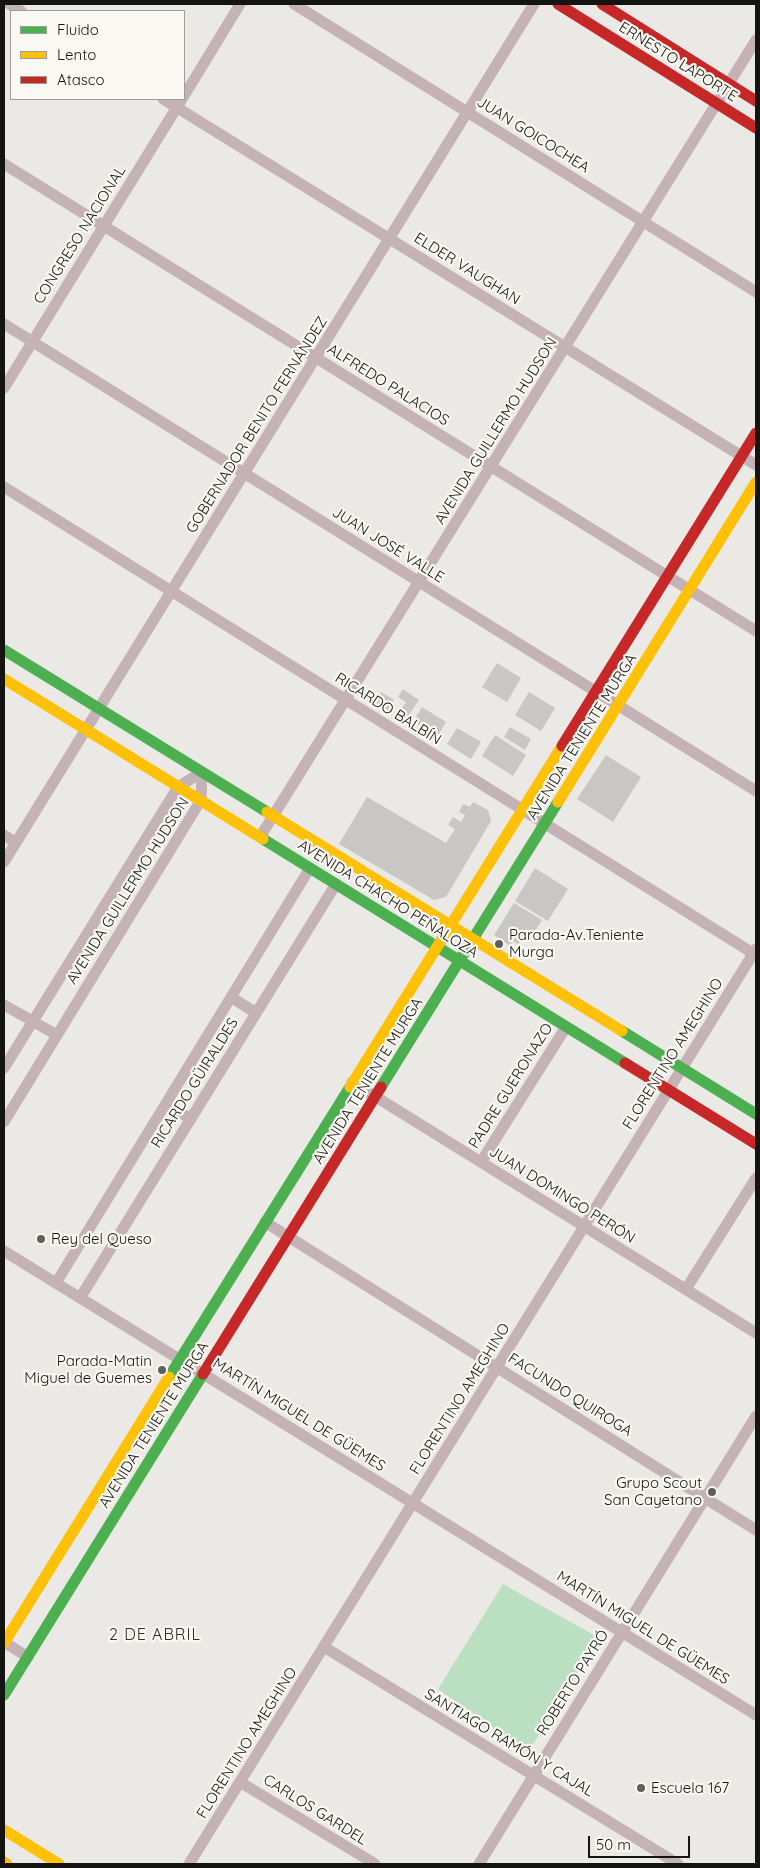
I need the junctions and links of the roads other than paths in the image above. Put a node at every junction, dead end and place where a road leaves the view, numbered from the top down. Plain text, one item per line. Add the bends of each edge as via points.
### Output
1 (240, 4) edge
2 (294, 4) edge
3 (534, 4) edge
4 (558, 4) edge
5 (602, 4) edge
6 (756, 40) edge
7 (729, 84) junction
8 (185, 94) edge
9 (756, 101) edge
10 (179, 103) edge
11 (715, 104) junction
12 (468, 112) junction
13 (756, 128) edge
14 (4, 164) edge
15 (644, 222) junction
16 (104, 226) junction
17 (390, 239) junction
18 (756, 292) edge
19 (4, 324) edge
20 (32, 342) junction
21 (566, 348) junction
22 (316, 358) junction
23 (4, 388) edge
24 (756, 433) edge
25 (742, 456) junction
26 (756, 465) edge
27 (492, 467) junction
28 (244, 473) junction
29 (756, 482) edge
30 (4, 487) edge
31 (668, 576) junction
32 (420, 583) junction
33 (691, 590) junction
34 (172, 591) junction
35 (756, 631) edge
36 (4, 650) edge
37 (4, 679) edge
38 (595, 691) junction
39 (346, 701) junction
40 (619, 706) junction
41 (99, 709) junction
42 (86, 730) junction
43 (202, 772) junction
44 (178, 787) junction
45 (756, 791) edge
46 (201, 800) junction
47 (522, 809) junction
48 (273, 816) junction
49 (545, 824) junction
50 (4, 835) edge
51 (260, 837) junction
52 (16, 843) junction
53 (4, 862) edge
54 (310, 868) junction
55 (336, 884) junction
56 (450, 925) junction
57 (473, 940) junction
58 (436, 947) junction
59 (755, 953) edge
60 (460, 961) junction
61 (231, 997) junction
62 (4, 1005) edge
63 (256, 1013) junction
64 (32, 1022) junction
65 (566, 1027) junction
66 (57, 1035) junction
67 (4, 1068) edge
68 (682, 1068) junction
69 (352, 1082) junction
70 (669, 1090) junction
71 (376, 1097) junction
72 (166, 1104) junction
73 (756, 1114) edge
74 (191, 1119) junction
75 (4, 1122) edge
76 (756, 1144) edge
77 (481, 1162) junction
78 (756, 1178) edge
79 (265, 1222) junction
80 (585, 1226) junction
81 (288, 1237) junction
82 (4, 1251) edge
83 (56, 1283) junction
84 (686, 1289) junction
85 (80, 1298) junction
86 (756, 1333) edge
87 (180, 1360) junction
88 (497, 1367) junction
89 (203, 1374) junction
90 (756, 1416) edge
91 (706, 1498) junction
92 (413, 1503) junction
93 (756, 1530) edge
94 (622, 1632) junction
95 (4, 1642) edge
96 (324, 1647) junction
97 (28, 1657) junction
98 (4, 1695) edge
99 (756, 1715) edge
100 (534, 1776) junction
101 (240, 1782) junction
102 (4, 1830) edge
103 (59, 1864) edge
104 (190, 1864) edge
105 (374, 1864) edge
106 (479, 1864) edge
107 (678, 1864) edge

1 - 8 street
2 - 12 street, JUAN GOICOCHEA
3 - 12 street, GOBERNADOR BENITO FERNÁNDEZ
4 - 11 main road, ERNESTO LAPORTE
5 - 7 main road, ERNESTO LAPORTE
6 - 7 street, AVENIDA GUILLERMO HUDSON
7 - 9 main road, ERNESTO LAPORTE
7 - 11 street, AVENIDA GUILLERMO HUDSON
10 - 16 street, CONGRESO NACIONAL
10 - 17 street, ELDER VAUGHAN
11 - 13 main road, ERNESTO LAPORTE
11 - 15 street, AVENIDA GUILLERMO HUDSON
12 - 15 street, JUAN GOICOCHEA
12 - 17 street, GOBERNADOR BENITO FERNÁNDEZ
14 - 16 street, ALFREDO PALACIOS
15 - 18 street, JUAN GOICOCHEA
15 - 21 street, AVENIDA GUILLERMO HUDSON
16 - 20 street, CONGRESO NACIONAL
16 - 22 street, ALFREDO PALACIOS
17 - 21 street, ELDER VAUGHAN
17 - 22 street, GOBERNADOR BENITO FERNÁNDEZ
19 - 20 street, JUAN JOSÉ VALLE
20 - 23 street, CONGRESO NACIONAL
20 - 28 street, JUAN JOSÉ VALLE
21 - 25 street, ELDER VAUGHAN
21 - 27 street, AVENIDA GUILLERMO HUDSON
22 - 27 street, ALFREDO PALACIOS
22 - 28 street, GOBERNADOR BENITO FERNÁNDEZ
24 - 25 main road, AVENIDA TENIENTE MURGA
25 - 26 street, ELDER VAUGHAN
25 - 31 main road, AVENIDA TENIENTE MURGA
27 - 31 street, ALFREDO PALACIOS
27 - 32 street, AVENIDA GUILLERMO HUDSON
28 - 32 street, JUAN JOSÉ VALLE
28 - 34 street, GOBERNADOR BENITO FERNÁNDEZ
29 - 33 main road, AVENIDA TENIENTE MURGA
30 - 34 street, RICARDO BALBÍN
31 - 33 street, ALFREDO PALACIOS
31 - 38 main road, AVENIDA TENIENTE MURGA
32 - 38 street, JUAN JOSÉ VALLE
32 - 39 street, AVENIDA GUILLERMO HUDSON
33 - 35 street, ALFREDO PALACIOS
33 - 40 main road, AVENIDA TENIENTE MURGA
34 - 39 street, RICARDO BALBÍN
34 - 41 street, GOBERNADOR BENITO FERNÁNDEZ
36 - 41 main road, AVENIDA CHACHO PEÑALOZA
37 - 42 main road, AVENIDA CHACHO PEÑALOZA
38 - 40 street, JUAN JOSÉ VALLE
38 - 47 main road, AVENIDA TENIENTE MURGA
39 - 47 street, RICARDO BALBÍN
39 - 48 street, AVENIDA GUILLERMO HUDSON
40 - 45 street, JUAN JOSÉ VALLE
40 - 49 main road, AVENIDA TENIENTE MURGA
41 - 42 street, GOBERNADOR BENITO FERNÁNDEZ
41 - 43 main road, AVENIDA CHACHO PEÑALOZA
42 - 44 main road, AVENIDA CHACHO PEÑALOZA
42 - 52 street, GOBERNADOR BENITO FERNÁNDEZ
43 - 44 street, AVENIDA GUILLERMO HUDSON
43 - 46 street, AVENIDA GUILLERMO HUDSON
43 - 48 main road, AVENIDA CHACHO PEÑALOZA
44 - 46 main road, AVENIDA CHACHO PEÑALOZA
44 - 64 street, AVENIDA GUILLERMO HUDSON
46 - 51 main road, AVENIDA CHACHO PEÑALOZA
46 - 66 street, AVENIDA GUILLERMO HUDSON
47 - 49 street, RICARDO BALBÍN
47 - 56 main road, AVENIDA TENIENTE MURGA
48 - 51 street, AVENIDA GUILLERMO HUDSON
48 - 56 main road, AVENIDA CHACHO PEÑALOZA
49 - 57 main road, AVENIDA TENIENTE MURGA
49 - 59 street, RICARDO BALBÍN
50 - 52 street
51 - 54 main road, AVENIDA CHACHO PEÑALOZA
52 - 53 street, GOBERNADOR BENITO FERNÁNDEZ
54 - 55 main road, AVENIDA CHACHO PEÑALOZA
54 - 61 street, RICARDO GÜIRALDES
55 - 58 main road, AVENIDA CHACHO PEÑALOZA
55 - 63 street, RICARDO GÜIRALDES
56 - 57 main road, AVENIDA CHACHO PEÑALOZA
56 - 58 main road, AVENIDA TENIENTE MURGA
57 - 60 main road, AVENIDA TENIENTE MURGA
57 - 68 main road, AVENIDA CHACHO PEÑALOZA
58 - 60 main road, AVENIDA CHACHO PEÑALOZA
58 - 69 main road, AVENIDA TENIENTE MURGA
59 - 68 street, FLORENTINO AMEGHINO
60 - 65 main road, AVENIDA CHACHO PEÑALOZA
60 - 71 main road, AVENIDA TENIENTE MURGA
61 - 63 street
61 - 72 street, RICARDO GÜIRALDES
62 - 64 street
63 - 74 street, RICARDO GÜIRALDES
64 - 66 street
64 - 67 street, AVENIDA GUILLERMO HUDSON
65 - 70 main road, AVENIDA CHACHO PEÑALOZA
65 - 77 street, PADRE GUERONAZO
66 - 75 street, AVENIDA GUILLERMO HUDSON
68 - 70 street, FLORENTINO AMEGHINO
68 - 73 main road, AVENIDA CHACHO PEÑALOZA
69 - 71 street, JUAN DOMINGO PERÓN
69 - 79 main road, AVENIDA TENIENTE MURGA
70 - 76 main road, AVENIDA CHACHO PEÑALOZA
70 - 80 street, FLORENTINO AMEGHINO
71 - 77 street, JUAN DOMINGO PERÓN
71 - 81 main road, AVENIDA TENIENTE MURGA
72 - 74 street
72 - 83 street, RICARDO GÜIRALDES
74 - 85 street, RICARDO GÜIRALDES
77 - 80 street, JUAN DOMINGO PERÓN
78 - 84 street
79 - 81 street, FACUNDO QUIROGA
79 - 87 main road, AVENIDA TENIENTE MURGA
80 - 84 street, JUAN DOMINGO PERÓN
80 - 88 street, FLORENTINO AMEGHINO
81 - 88 street, FACUNDO QUIROGA
81 - 89 main road, AVENIDA TENIENTE MURGA
82 - 83 street, MARTÍN MIGUEL DE GÜEMES
83 - 85 street, MARTÍN MIGUEL DE GÜEMES
84 - 86 street, JUAN DOMINGO PERÓN
85 - 87 street, MARTÍN MIGUEL DE GÜEMES
87 - 89 street, MARTÍN MIGUEL DE GÜEMES
87 - 95 main road, AVENIDA TENIENTE MURGA
88 - 91 street, FACUNDO QUIROGA
88 - 92 street, FLORENTINO AMEGHINO
89 - 92 street, MARTÍN MIGUEL DE GÜEMES
89 - 97 main road, AVENIDA TENIENTE MURGA
90 - 91 street, ROBERTO PAYRÓ
91 - 93 street, FACUNDO QUIROGA
91 - 94 street, ROBERTO PAYRÓ
92 - 94 street, MARTÍN MIGUEL DE GÜEMES
92 - 96 street, FLORENTINO AMEGHINO
94 - 99 street, MARTÍN MIGUEL DE GÜEMES
94 - 100 street, ROBERTO PAYRÓ
95 - 97 street
96 - 100 street, SANTIAGO RAMÓN Y CAJAL
96 - 101 street, FLORENTINO AMEGHINO
97 - 98 main road, AVENIDA TENIENTE MURGA
100 - 106 street, ROBERTO PAYRÓ
100 - 107 street, SANTIAGO RAMÓN Y CAJAL
101 - 104 street, FLORENTINO AMEGHINO
101 - 105 street, CARLOS GARDEL
102 - 103 main road

